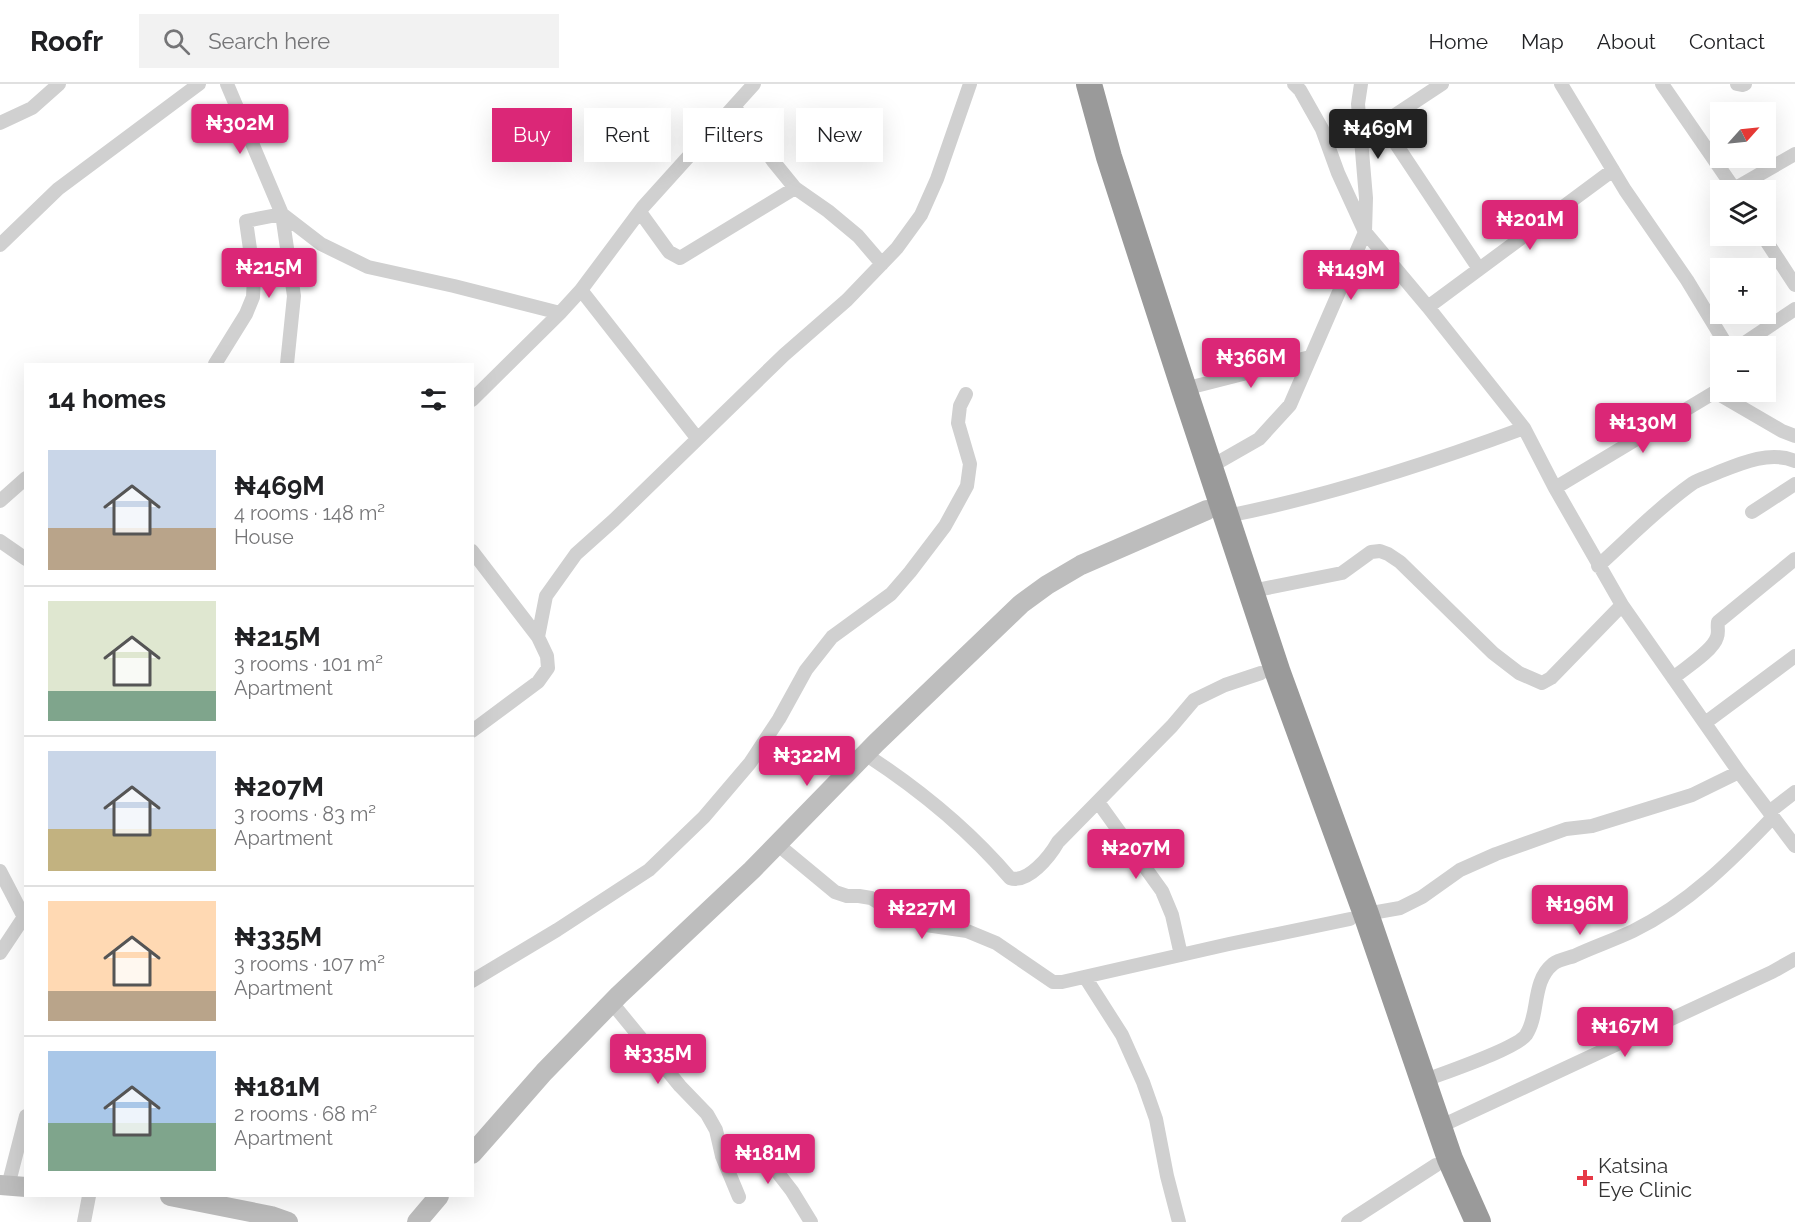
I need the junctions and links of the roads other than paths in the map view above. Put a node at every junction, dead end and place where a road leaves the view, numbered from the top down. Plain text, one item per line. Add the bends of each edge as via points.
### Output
1 (59, 84) edge
2 (198, 84) edge
3 (227, 84) edge
4 (754, 84) edge
5 (970, 84) edge
6 (1073, 84) edge
7 (1089, 84) edge
8 (1294, 84) edge
9 (1361, 84) edge
10 (1442, 84) edge
11 (1561, 84) edge
12 (1662, 84) edge
13 (1737, 84) edge
14 (1745, 84) edge
15 (734, 106) junction
16 (0, 123) edge
17 (1795, 153) edge
18 (1101, 160) junction
19 (1613, 170) junction
20 (1727, 180) edge
21 (1750, 180) edge
22 (795, 188) junction
23 (640, 212) junction
24 (282, 214) junction
25 (1365, 232) junction
26 (0, 245) edge
27 (1770, 246) edge
28 (882, 264) junction
29 (1479, 269) junction
30 (1795, 285) edge
31 (581, 290) junction
32 (1428, 307) junction
33 (1795, 309) edge
34 (560, 313) junction
35 (1721, 336) edge
36 (1755, 336) edge
37 (1310, 357) junction
38 (216, 363) edge
39 (287, 363) edge
40 (1184, 389) junction
41 (966, 394) dead end
42 (1710, 396) edge
43 (474, 398) edge
44 (1736, 402) edge
45 (1524, 428) junction
46 (1795, 436) edge
47 (697, 438) junction
48 (1795, 461) edge
49 (1210, 467) junction
50 (24, 480) edge
51 (1795, 484) edge
52 (1555, 488) junction
53 (0, 501) edge
54 (1752, 512) dead end
55 (1217, 513) junction
56 (0, 541) edge
57 (474, 554) edge
58 (24, 558) edge
59 (1795, 559) edge
60 (1598, 566) junction
61 (1252, 591) junction
62 (1622, 605) junction
63 (538, 636) junction
64 (1795, 656) edge
65 (1261, 673) junction
66 (1673, 678) junction
67 (1705, 723) junction
68 (474, 729) edge
69 (865, 754) junction
70 (1739, 772) junction
71 (1795, 792) edge
72 (1098, 802) junction
73 (1771, 815) junction
74 (777, 844) junction
75 (1795, 846) edge
76 (0, 871) edge
77 (24, 915) edge
78 (1358, 916) junction
79 (24, 918) edge
80 (0, 953) edge
81 (1181, 955) junction
82 (1795, 959) edge
83 (1373, 962) junction
84 (1085, 977) junction
85 (474, 980) edge
86 (612, 1003) junction
87 (1423, 1081) junction
88 (24, 1125) edge
89 (1439, 1127) junction
90 (474, 1152) edge
91 (722, 1155) junction
92 (1436, 1165) junction
93 (11, 1186) edge
94 (89, 1197) edge
95 (175, 1197) edge
96 (438, 1197) edge
97 (739, 1197) dead end
98 (84, 1222) edge
99 (288, 1222) edge
100 (417, 1222) edge
101 (810, 1222) edge
102 (1179, 1222) edge
103 (1348, 1222) edge
104 (1460, 1222) edge
105 (1478, 1222) edge

1 - 16 street via 32,108
2 - 26 street via 58,189
3 - 24 street
4 - 15 street
5 - 28 street via 938,179 921,215
6 - 18 highway
7 - 18 highway
8 - 25 street via 1322,129
9 - 25 street via 1358,104
10 - 29 street via 1395,115 1392,138
11 - 19 street
12 - 20 street
13 - 14 street
15 - 22 street
15 - 23 street
17 - 21 street
18 - 40 highway
18 - 55 highway
19 - 29 street
19 - 35 street
22 - 23 street via 680,258 669,252
22 - 28 street via 858,236
23 - 31 street
24 - 34 street via 321,244 368,267
24 - 38 street via 246,221 253,297
24 - 39 street via 294,296
25 - 32 street
25 - 37 street
27 - 30 street
28 - 47 street
29 - 32 street
31 - 34 street
31 - 47 street
32 - 45 street
33 - 36 street
34 - 43 street
37 - 40 street
37 - 49 street via 1290,405 1259,439
40 - 49 highway
41 - 85 street via 958,423 970,464 967,486 945,526 891,594 832,637 806,670 750,763 705,818 649,870
42 - 52 street
44 - 46 street
45 - 52 street
45 - 55 street via 1405,470
47 - 63 street via 576,554 546,596
48 - 60 street via 1764,458 1695,482
49 - 55 highway
50 - 53 street
51 - 54 street
52 - 60 street
55 - 61 highway
55 - 65 highway
55 - 69 street via 1081,565 1020,604
56 - 58 street
57 - 63 street
59 - 66 street via 1718,622 1712,647
60 - 62 street
61 - 62 street via 1342,573 1371,552 1380,551 1400,562 1493,653 1519,673 1542,682 1551,678
61 - 78 highway
62 - 66 street
63 - 68 street via 548,668 538,682
64 - 67 street
65 - 72 street via 1194,700
65 - 78 highway
66 - 67 street
67 - 70 street
69 - 72 street via 929,799 1016,880 1042,864
69 - 74 street
70 - 73 street
70 - 78 street via 1692,795 1592,826 1566,829 1496,854 1460,870 1400,908
71 - 73 street
72 - 81 street via 1161,891 1172,915
73 - 75 street
73 - 87 street via 1734,857 1672,908 1633,931 1553,964 1540,981 1525,1037 1511,1047
74 - 84 street via 835,892 871,898 901,916 926,925 966,931 996,943 1053,982
74 - 86 street
76 - 77 street
78 - 81 street
78 - 83 highway
79 - 80 street
81 - 84 street
82 - 89 street
83 - 87 highway
83 - 92 highway
84 - 102 street via 1122,1035 1143,1082 1156,1119
86 - 90 street
86 - 91 street via 707,1114
87 - 89 highway
88 - 93 street
89 - 105 highway
91 - 97 street
91 - 101 street via 757,1146
92 - 103 street
92 - 104 highway
94 - 98 street
95 - 99 street
96 - 100 street

